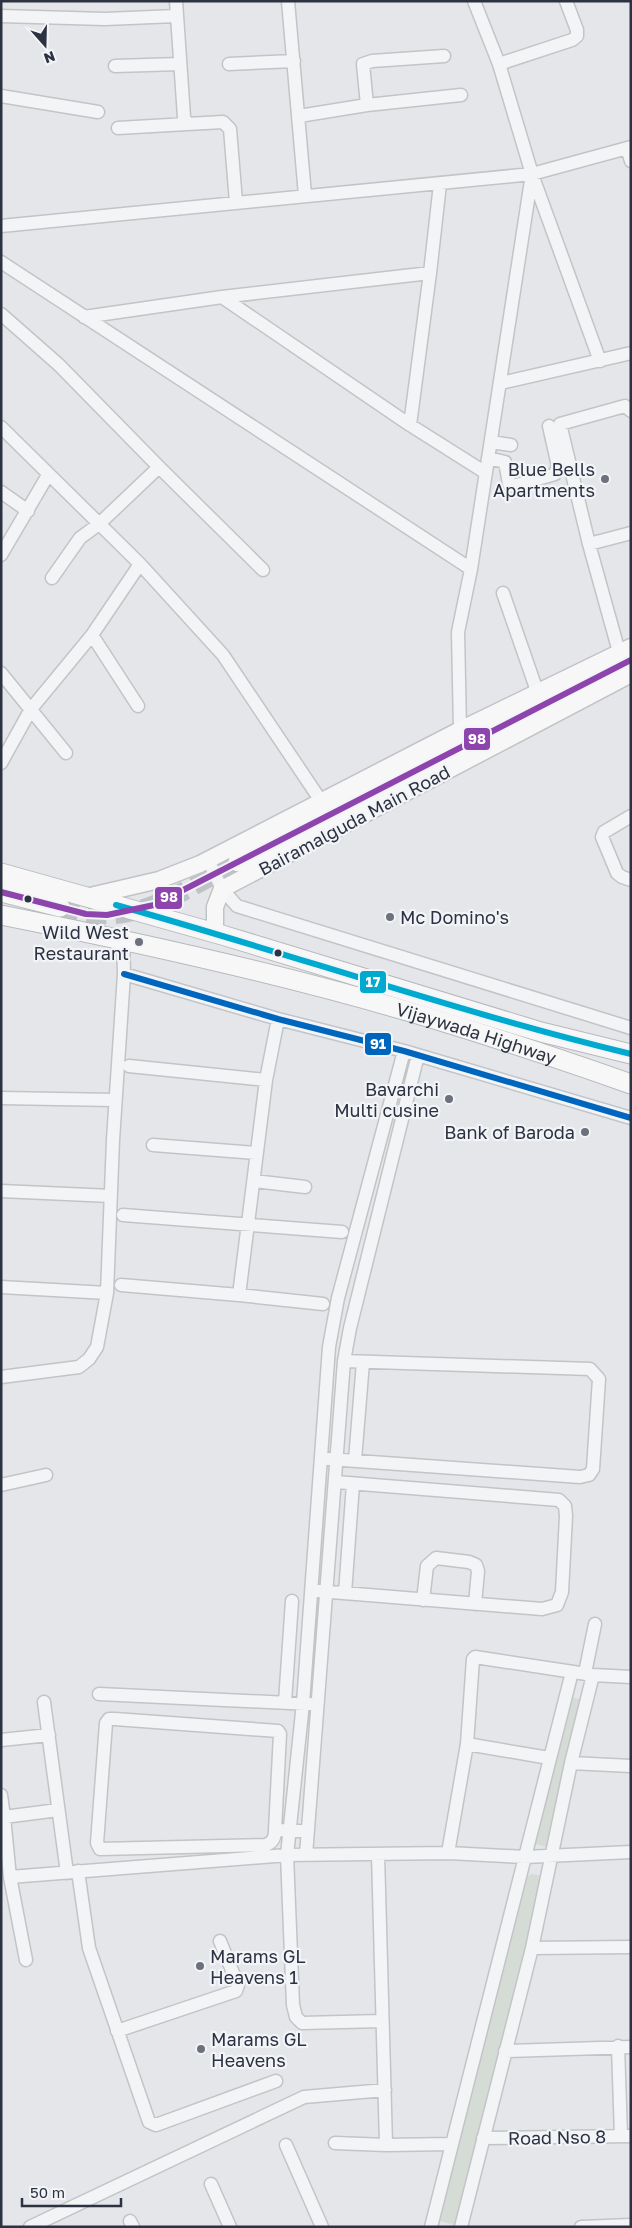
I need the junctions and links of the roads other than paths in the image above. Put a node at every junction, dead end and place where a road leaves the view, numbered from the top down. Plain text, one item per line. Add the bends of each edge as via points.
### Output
1 (176, 1) edge
2 (288, 1) edge
3 (474, 1) edge
4 (566, 1) edge
5 (1, 16) edge
6 (176, 16) junction
7 (444, 56) dead end
8 (294, 61) junction
9 (180, 64) junction
10 (229, 64) dead end
11 (499, 64) junction
12 (116, 66) dead end
13 (461, 94) dead end
14 (1, 96) edge
15 (367, 104) junction
16 (98, 112) dead end
17 (299, 116) junction
18 (187, 124) junction
19 (118, 128) dead end
20 (629, 148) edge
21 (631, 162) edge
22 (532, 174) junction
23 (440, 184) junction
24 (305, 195) junction
25 (236, 202) junction
26 (1, 226) edge
27 (4, 269) edge
28 (430, 273) junction
29 (222, 297) junction
30 (1, 314) edge
31 (84, 317) junction
32 (631, 353) edge
33 (600, 361) junction
34 (501, 383) junction
35 (631, 411) edge
36 (410, 425) junction
37 (549, 426) dead end
38 (1, 427) edge
39 (491, 442) junction
40 (511, 445) dead end
41 (488, 458) junction
42 (159, 467) junction
43 (486, 472) junction
44 (48, 475) junction
45 (4, 489) edge
46 (28, 510) junction
47 (99, 524) junction
48 (631, 533) edge
49 (589, 544) junction
50 (1, 555) edge
51 (140, 564) junction
52 (471, 569) junction
53 (263, 570) dead end
54 (52, 578) dead end
55 (503, 593) dead end
56 (92, 635) junction
57 (627, 653) edge
58 (1, 673) edge
59 (631, 674) edge
60 (537, 691) junction
61 (138, 706) dead end
62 (31, 709) junction
63 (460, 730) junction
64 (66, 753) dead end
65 (1, 763) edge
66 (321, 801) junction
67 (631, 816) edge
68 (208, 860) junction
69 (238, 862) tunnel mouth
70 (1, 873) edge
71 (631, 880) edge
72 (222, 889) junction
73 (1, 892) edge
74 (86, 897) junction
75 (60, 907) tunnel mouth
76 (1, 915) edge
77 (215, 933) junction
78 (123, 939) junction
79 (124, 974) junction
80 (278, 1019) junction
81 (631, 1028) edge
82 (404, 1051) junction
83 (631, 1054) edge
84 (418, 1055) junction
85 (129, 1066) dead end
86 (266, 1080) junction
87 (631, 1084) edge
88 (1, 1098) edge
89 (115, 1100) junction
90 (631, 1118) edge
91 (153, 1146) dead end
92 (256, 1153) junction
93 (254, 1181) junction
94 (305, 1187) dead end
95 (1, 1191) edge
96 (111, 1196) junction
97 (123, 1215) dead end
98 (249, 1223) junction
99 (342, 1232) dead end
100 (121, 1285) dead end
101 (1, 1286) edge
102 (106, 1293) junction
103 (239, 1295) junction
104 (323, 1304) dead end
105 (333, 1329) junction
106 (349, 1332) junction
107 (344, 1361) junction
108 (363, 1362) junction
109 (1, 1377) edge
110 (322, 1459) junction
111 (336, 1459) junction
112 (355, 1460) junction
113 (46, 1475) dead end
114 (336, 1482) junction
115 (353, 1484) junction
116 (1, 1485) edge
117 (312, 1591) junction
118 (327, 1592) junction
119 (345, 1593) junction
120 (423, 1600) junction
121 (292, 1601) dead end
122 (475, 1604) junction
123 (595, 1624) dead end
124 (583, 1673) junction
125 (631, 1677) edge
126 (100, 1694) dead end
127 (44, 1702) dead end
128 (285, 1702) junction
129 (303, 1703) junction
130 (318, 1704) junction
131 (49, 1735) junction
132 (1, 1740) edge
133 (467, 1744) junction
134 (549, 1758) junction
135 (571, 1763) junction
136 (631, 1766) edge
137 (1, 1795) edge
138 (58, 1810) junction
139 (276, 1812) junction
140 (292, 1812) junction
141 (3, 1817) edge
142 (275, 1830) junction
143 (290, 1830) junction
144 (308, 1831) junction
145 (631, 1852) edge
146 (448, 1853) junction
147 (378, 1854) junction
148 (287, 1855) junction
149 (306, 1855) junction
150 (550, 1855) junction
151 (525, 1857) junction
152 (72, 1872) junction
153 (10, 1877) junction
154 (220, 1941) dead end
155 (631, 1947) edge
156 (532, 1948) junction
157 (26, 1960) dead end
158 (382, 2021) junction
159 (117, 2031) junction
160 (624, 2047) edge
161 (505, 2051) junction
162 (276, 2081) dead end
163 (385, 2090) junction
164 (626, 2136) edge
165 (483, 2138) junction
166 (335, 2143) dead end
167 (452, 2144) junction
168 (286, 2145) dead end
169 (386, 2145) junction
170 (212, 2184) dead end
171 (49, 2222) edge
172 (631, 2225) edge
173 (30, 2227) edge
174 (230, 2227) edge
175 (322, 2227) edge
176 (431, 2227) edge
177 (462, 2227) edge
178 (581, 2227) edge

1 - 6 street
2 - 8 street
3 - 11 street
4 - 11 street via 577,36
5 - 6 street via 105,19
6 - 9 street
7 - 15 street via 363,64
8 - 10 street
8 - 17 street
9 - 12 street
9 - 18 street
11 - 22 street
13 - 15 street
14 - 16 street
15 - 17 street
17 - 24 street
18 - 19 street
18 - 25 street via 223,122 230,128
20 - 21 street
20 - 22 street
22 - 23 street
22 - 33 street
22 - 34 street
23 - 24 street
23 - 28 street
24 - 25 street
25 - 26 street
27 - 31 street
28 - 29 street
28 - 36 street
29 - 31 street
29 - 36 street
30 - 42 street via 60,365
31 - 52 street
32 - 33 street
33 - 34 street
34 - 39 street
35 - 49 street via 625,406 560,424
36 - 43 street
37 - 41 street via 558,466 555,474 514,486 510,484 505,462
38 - 44 street
39 - 40 street
39 - 41 street
41 - 43 street
42 - 47 street
42 - 53 street
43 - 52 street
44 - 46 street
44 - 47 street
45 - 46 street
46 - 50 street
47 - 51 street
47 - 54 street via 80,538
48 - 49 street
49 - 57 street
51 - 56 street
51 - 66 street via 222,655
52 - 63 street via 458,632
55 - 60 street
56 - 61 street
56 - 62 street
57 - 60 main road
57 - 69 highway
58 - 62 street
59 - 72 main road, Bairamalguda Main Road
60 - 63 main road
62 - 64 street
62 - 65 street
63 - 66 main road
66 - 68 main road
67 - 71 street via 604,832 602,837 617,873
68 - 72 street
68 - 74 main road via 159,880
70 - 74 highway, Vijaywada Highway
72 - 77 main road via 215,907
72 - 81 street via 238,906
73 - 75 highway
74 - 77 highway, Vijaywada Highway
76 - 78 highway
77 - 83 highway, Vijaywada Highway via 541,1032
78 - 79 street
78 - 87 highway, Vijaywada Highway via 287,978 406,1011
79 - 80 street
79 - 89 street
80 - 82 street
80 - 86 street
82 - 84 street
82 - 105 street via 338,1298
84 - 90 street
84 - 106 street
85 - 86 street
86 - 92 street
88 - 89 street
89 - 96 street
91 - 92 street
92 - 93 street
93 - 94 street
93 - 98 street
95 - 96 street
96 - 102 street
97 - 98 street
98 - 99 street
98 - 103 street
100 - 103 street
101 - 102 street
102 - 109 street via 97,1347 89,1359 79,1367
103 - 104 street
105 - 106 street
105 - 110 street
106 - 107 street
107 - 108 street
107 - 111 street
108 - 112 street
108 - 112 street via 590,1369 600,1379 594,1469 589,1475 580,1477
110 - 111 street
110 - 117 street
111 - 112 street
111 - 114 street
113 - 116 street
114 - 115 street
114 - 118 street
115 - 119 street
115 - 122 street via 559,1500 565,1506 562,1592 557,1605 542,1609
117 - 118 street
117 - 129 street
118 - 119 street
118 - 130 street
119 - 120 street
120 - 122 street
120 - 122 street via 427,1566 436,1558 476,1565
121 - 128 street
123 - 124 street
124 - 125 street
124 - 133 street via 475,1657
124 - 134 street
124 - 135 street
126 - 128 street
127 - 131 street
128 - 129 street
129 - 130 street
129 - 140 street
130 - 144 street
131 - 132 street
131 - 138 street
133 - 134 street
133 - 146 street
134 - 151 street
135 - 136 street
135 - 150 street
137 - 141 street
138 - 141 street
138 - 152 street
139 - 140 street
139 - 142 street
139 - 142 street via 278,1731 115,1719 106,1723 97,1843 100,1849 266,1845 275,1837
140 - 143 street
141 - 153 street
142 - 143 street
143 - 144 street
143 - 148 street
144 - 149 street
145 - 150 street
146 - 147 street
146 - 151 street
147 - 149 street
147 - 158 street
148 - 149 street
148 - 152 street
148 - 158 street via 296,2017 302,2023
150 - 151 street
150 - 156 street
151 - 167 street
152 - 153 street
152 - 159 street via 89,1948
153 - 157 street
154 - 159 street via 238,1986 236,1991
155 - 156 street
156 - 161 street
158 - 163 street
159 - 162 street via 152,2124
160 - 161 street
160 - 164 street
161 - 165 street
163 - 169 street
163 - 171 street via 304,2097
164 - 165 street, Road Nso 8
165 - 177 street
166 - 169 street
167 - 169 street
167 - 176 street
168 - 175 street
170 - 174 street
171 - 173 street
172 - 178 street

